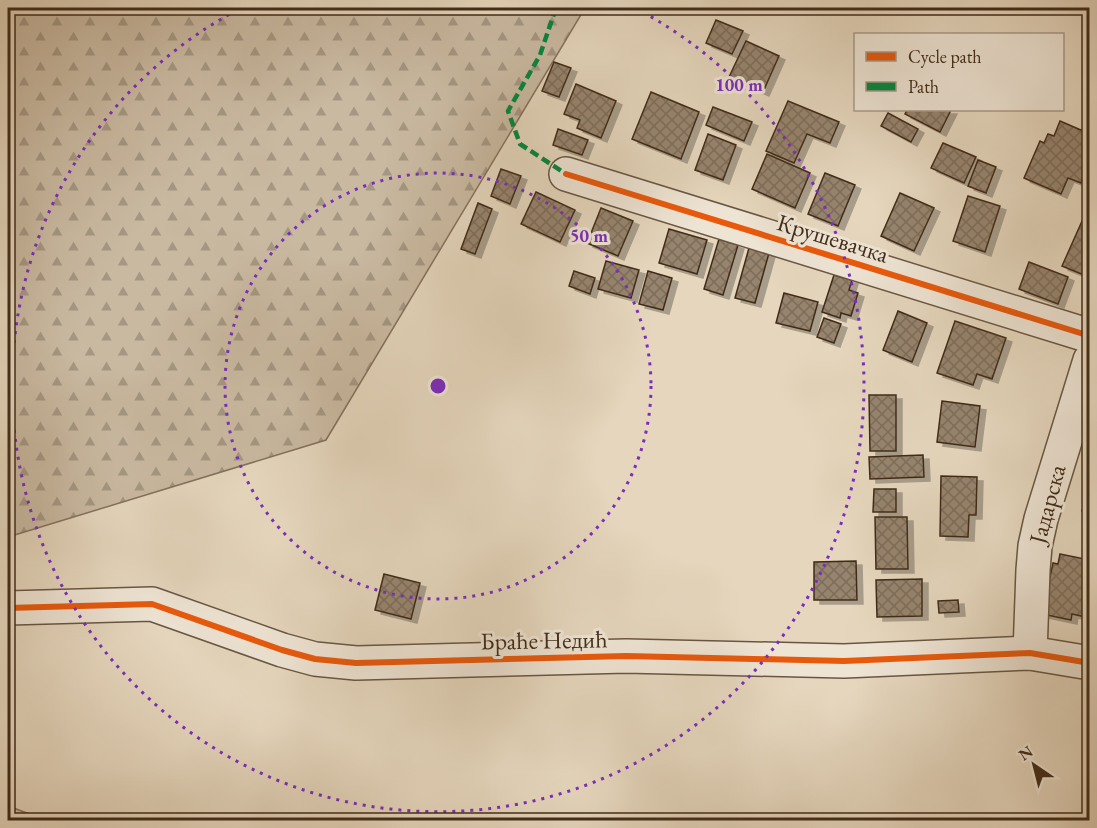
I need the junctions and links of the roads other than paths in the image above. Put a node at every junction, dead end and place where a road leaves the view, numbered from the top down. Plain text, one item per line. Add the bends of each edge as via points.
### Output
1 (566, 174) dead end
2 (1089, 336) edge
3 (1089, 360) edge
4 (8, 608) edge
5 (1030, 653) junction
6 (1089, 663) edge

1 - 2 street, Крушевачка
3 - 5 street, Јадарска via 1035,546
4 - 5 street, Браће Недић via 152,604 282,651 356,663 626,657 844,661
5 - 6 street, Браће Недић

